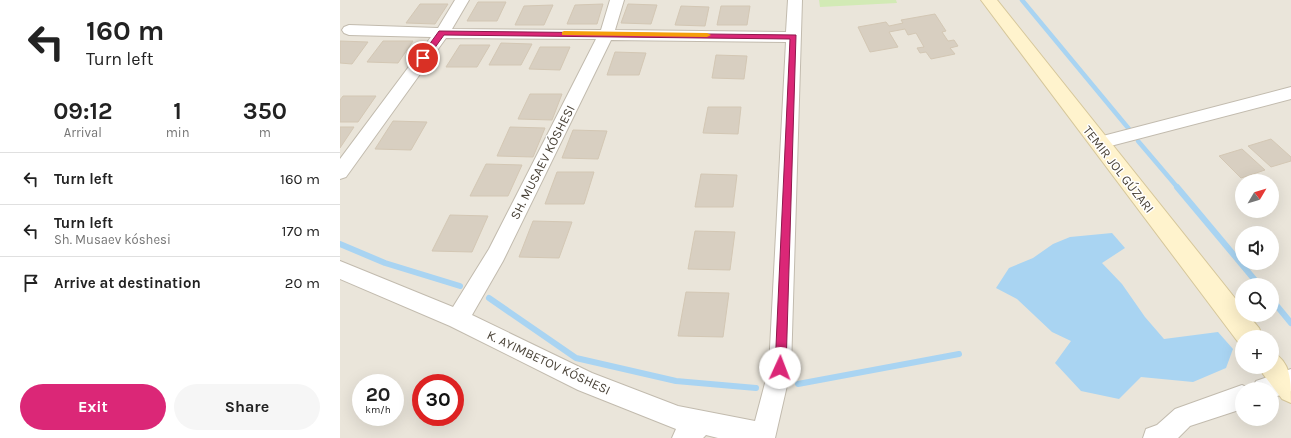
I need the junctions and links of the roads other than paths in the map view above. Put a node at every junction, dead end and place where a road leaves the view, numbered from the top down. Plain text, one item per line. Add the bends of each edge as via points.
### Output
1 (462, 0) edge
2 (617, 0) edge
3 (795, 0) edge
4 (989, 0) edge
5 (349, 30) dead end
6 (442, 33) junction
7 (607, 33) junction
8 (794, 36) junction
9 (1291, 93) edge
10 (1099, 143) junction
11 (340, 172) edge
12 (340, 270) edge
13 (458, 319) junction
14 (1245, 330) edge
15 (1235, 399) edge
16 (702, 423) junction
17 (763, 437) edge
18 (684, 438) edge
19 (1155, 438) edge

1 - 6 street
2 - 7 street, SH. MUSAEV KÓSHESI
3 - 8 street
4 - 10 street
5 - 6 street
6 - 7 street
6 - 11 street
7 - 8 street
7 - 13 street, SH. MUSAEV KÓSHESI via 496,255
8 - 17 street via 780,368
9 - 10 street
10 - 14 street
12 - 13 street
13 - 16 street via 586,382 678,418
15 - 19 street via 1183,417 1164,435
16 - 17 street
16 - 18 street

